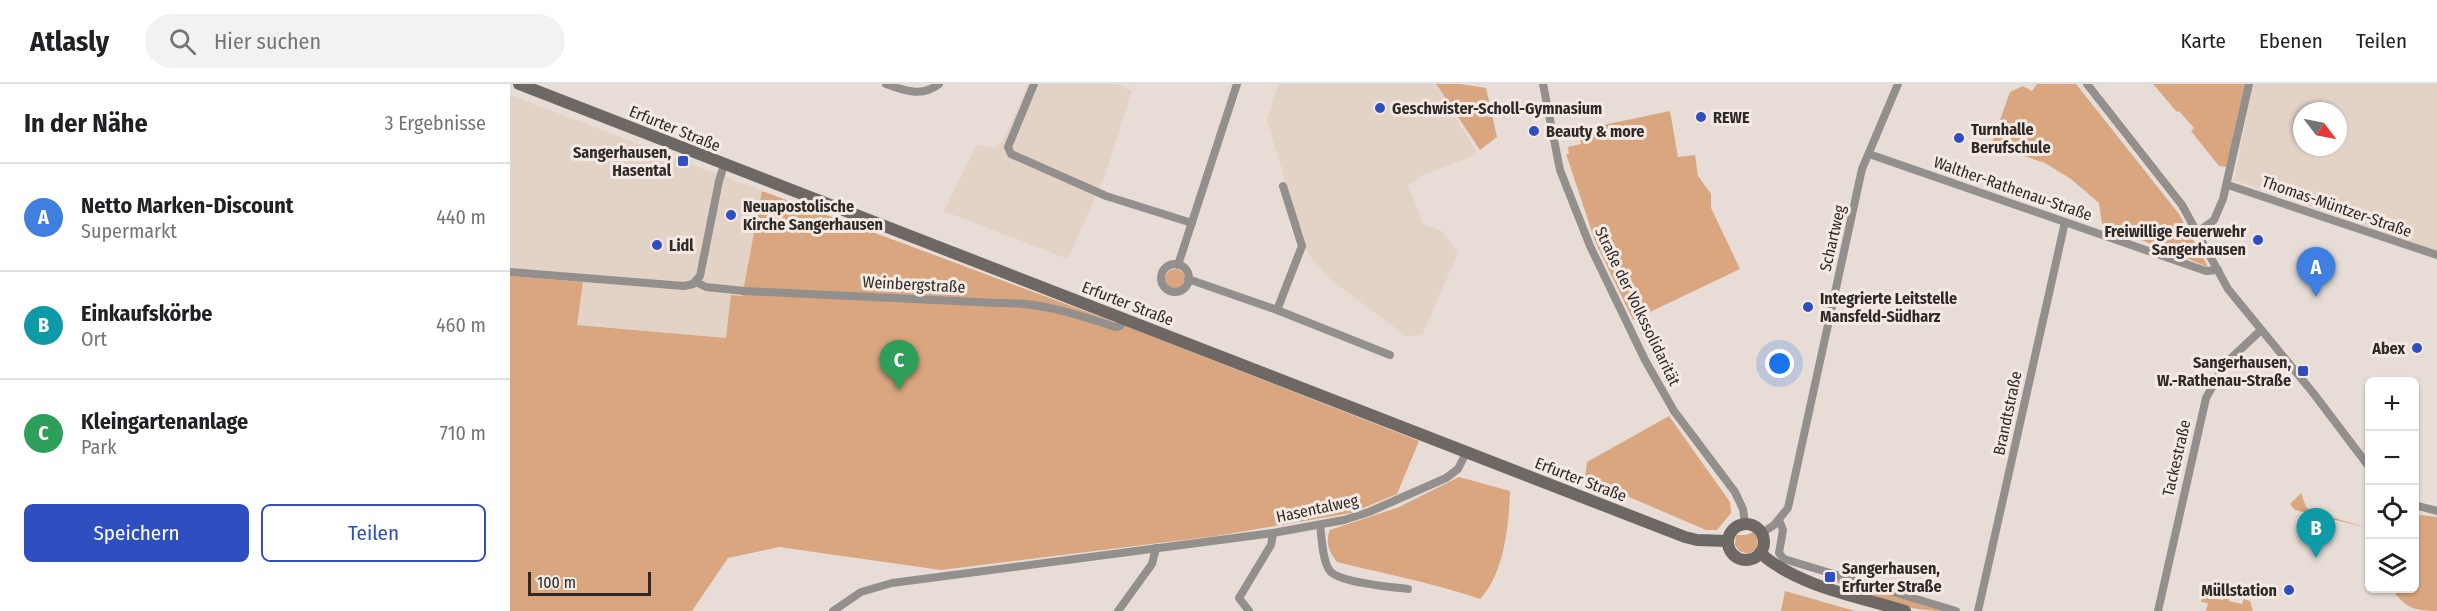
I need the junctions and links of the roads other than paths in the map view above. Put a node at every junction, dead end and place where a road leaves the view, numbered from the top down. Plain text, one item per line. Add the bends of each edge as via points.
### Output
1 (519, 84) edge
2 (886, 84) edge
3 (939, 84) edge
4 (1034, 84) edge
5 (1237, 84) edge
6 (1544, 84) edge
7 (1898, 84) edge
8 (2087, 84) edge
9 (2249, 84) edge
10 (1869, 154) junction
11 (724, 165) junction
12 (2228, 185) junction
13 (1283, 186) dead end
14 (2066, 222) junction
15 (1192, 223) junction
16 (2198, 232) junction
17 (2437, 255) edge
18 (1178, 265) junction
19 (2218, 270) junction
20 (510, 272) edge
21 (1188, 279) junction
22 (696, 282) junction
23 (1277, 310) junction
24 (1125, 319) junction
25 (2261, 330) junction
26 (1390, 355) dead end
27 (1467, 453) junction
28 (2365, 462) edge
29 (2419, 506) edge
30 (2437, 511) edge
31 (1779, 520) junction
32 (1744, 524) junction
33 (1320, 525) junction
34 (1273, 533) junction
35 (1762, 533) junction
36 (1728, 541) junction
37 (1156, 548) junction
38 (1760, 553) junction
39 (1407, 589) dead end
40 (833, 611) edge
41 (1118, 611) edge
42 (1249, 611) edge
43 (1905, 611) edge
44 (1956, 611) edge
45 (1978, 611) edge
46 (2158, 611) edge

1 - 11 main road, Erfurter Straße
2 - 3 street via 917,92
4 - 15 street via 1008,150 1017,158 1106,196
5 - 15 street
6 - 32 street, Straße der Volkssolidarität via 1560,170 1590,246 1674,411 1735,492 1743,509
7 - 10 street, Schartweg
8 - 16 street via 2174,194
9 - 12 street
10 - 14 street, Walther-Rathenau-Straße
10 - 31 street, Schartweg via 1862,169 1788,508
11 - 22 street
11 - 24 main road, Erfurter Straße
12 - 16 street via 2217,214
12 - 17 street, Thomas-Müntzer-Straße
13 - 23 street via 1302,246
14 - 19 street, Walther-Rathenau-Straße via 2209,272
14 - 45 street, Brandtstraße
15 - 18 street
16 - 19 street
18 - 21 street via 1187,271
18 - 21 street via 1163,270 1164,287 1177,291
19 - 25 street
20 - 22 street, Weinbergstraße via 684,286
21 - 23 street
22 - 24 street, Weinbergstraße via 706,287 744,291 1029,303 1114,327
23 - 26 street
24 - 27 main road, Erfurter Straße
25 - 28 street
25 - 46 street, Tackestraße via 2225,364 2206,398
27 - 33 street, Hasentalweg via 1458,469 1439,481 1369,512
27 - 36 main road, Erfurter Straße via 1692,539
29 - 30 street
31 - 35 street, Schartweg
31 - 44 street via 1783,530 1779,553 1784,559
32 - 35 main road via 1755,526
32 - 36 main road via 1733,529
33 - 34 street, Hasentalweg
33 - 39 street via 1332,573
34 - 37 street, Hasentalweg
34 - 42 street via 1271,545 1239,598
35 - 38 main road
36 - 38 main road via 1731,551 1740,558 1749,559
37 - 40 street, Hasentalweg via 879,586 855,595
37 - 41 street via 1152,564
38 - 43 main road via 1795,576

